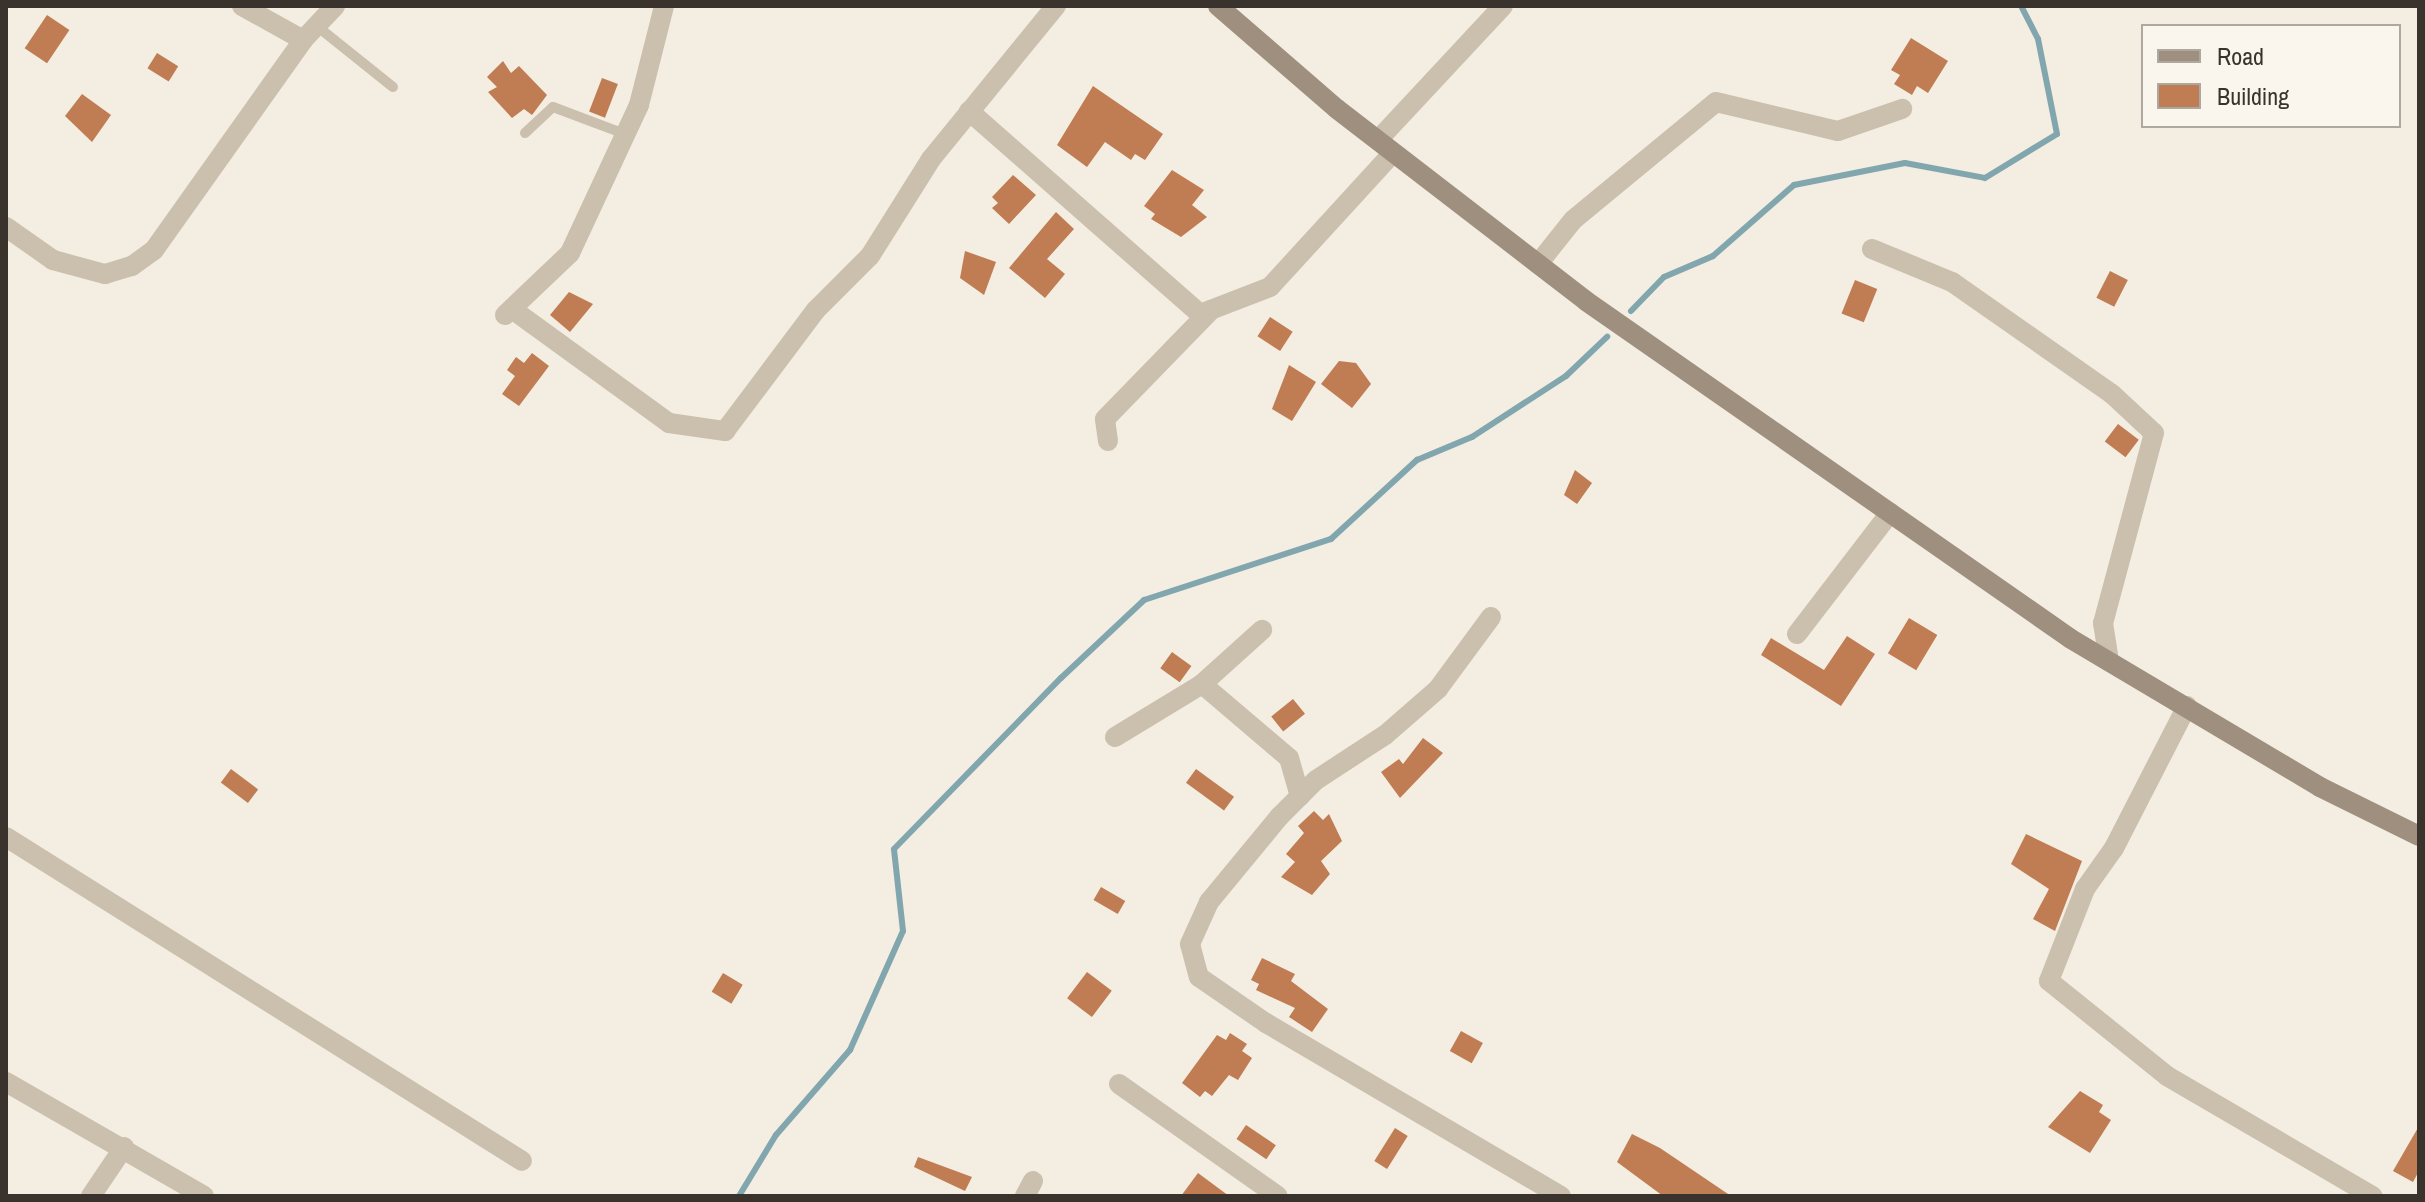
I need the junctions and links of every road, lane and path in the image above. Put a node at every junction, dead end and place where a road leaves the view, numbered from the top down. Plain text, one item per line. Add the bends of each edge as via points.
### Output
1 (242, 6) edge
2 (335, 6) edge
3 (664, 6) edge
4 (1056, 6) edge
5 (1218, 6) edge
6 (1503, 6) edge
7 (311, 33) junction
8 (393, 87) dead end
9 (1902, 109) dead end
10 (969, 111) junction
11 (525, 133) dead end
12 (625, 134) junction
13 (1386, 146) junction
14 (6, 227) edge
15 (1872, 249) dead end
16 (1538, 264) junction
17 (1211, 310) junction
18 (1108, 441) dead end
19 (1890, 513) junction
20 (1491, 617) dead end
21 (1262, 630) dead end
22 (1797, 634) dead end
23 (2109, 662) junction
24 (1202, 684) junction
25 (2187, 706) junction
26 (1115, 737) dead end
27 (1300, 796) junction
28 (2419, 836) edge
29 (6, 837) edge
30 (6, 1082) edge
31 (1119, 1084) dead end
32 (124, 1147) junction
33 (522, 1161) dead end
34 (91, 1196) edge
35 (204, 1196) edge
36 (1278, 1196) edge
37 (1561, 1196) edge
38 (2372, 1196) edge

1 - 7 street
2 - 7 street
3 - 12 street via 658,47
4 - 10 street
5 - 13 street
6 - 13 street
7 - 8 lane
7 - 14 street via 154,250 132,266 105,274 53,260
9 - 16 street via 1838,131 1716,102 1573,220
10 - 12 street via 870,256 816,310 725,431 669,423 507,313 570,253
10 - 17 street via 1200,314
11 - 12 lane via 553,107
13 - 16 street
13 - 17 street via 1270,287
15 - 23 street via 1952,282 2112,394 2154,433 2103,623
16 - 19 street
17 - 18 street via 1105,419
19 - 22 street
19 - 23 street
20 - 27 street via 1438,689
21 - 24 street
23 - 25 street
24 - 26 street
24 - 27 street via 1289,758
25 - 28 street via 2320,787
25 - 38 street via 2114,848 2085,889 2049,981 2167,1076
27 - 37 street via 1209,902 1190,944 1199,977 1266,1023
29 - 33 street
30 - 32 street
31 - 36 street
32 - 34 street
32 - 35 street

